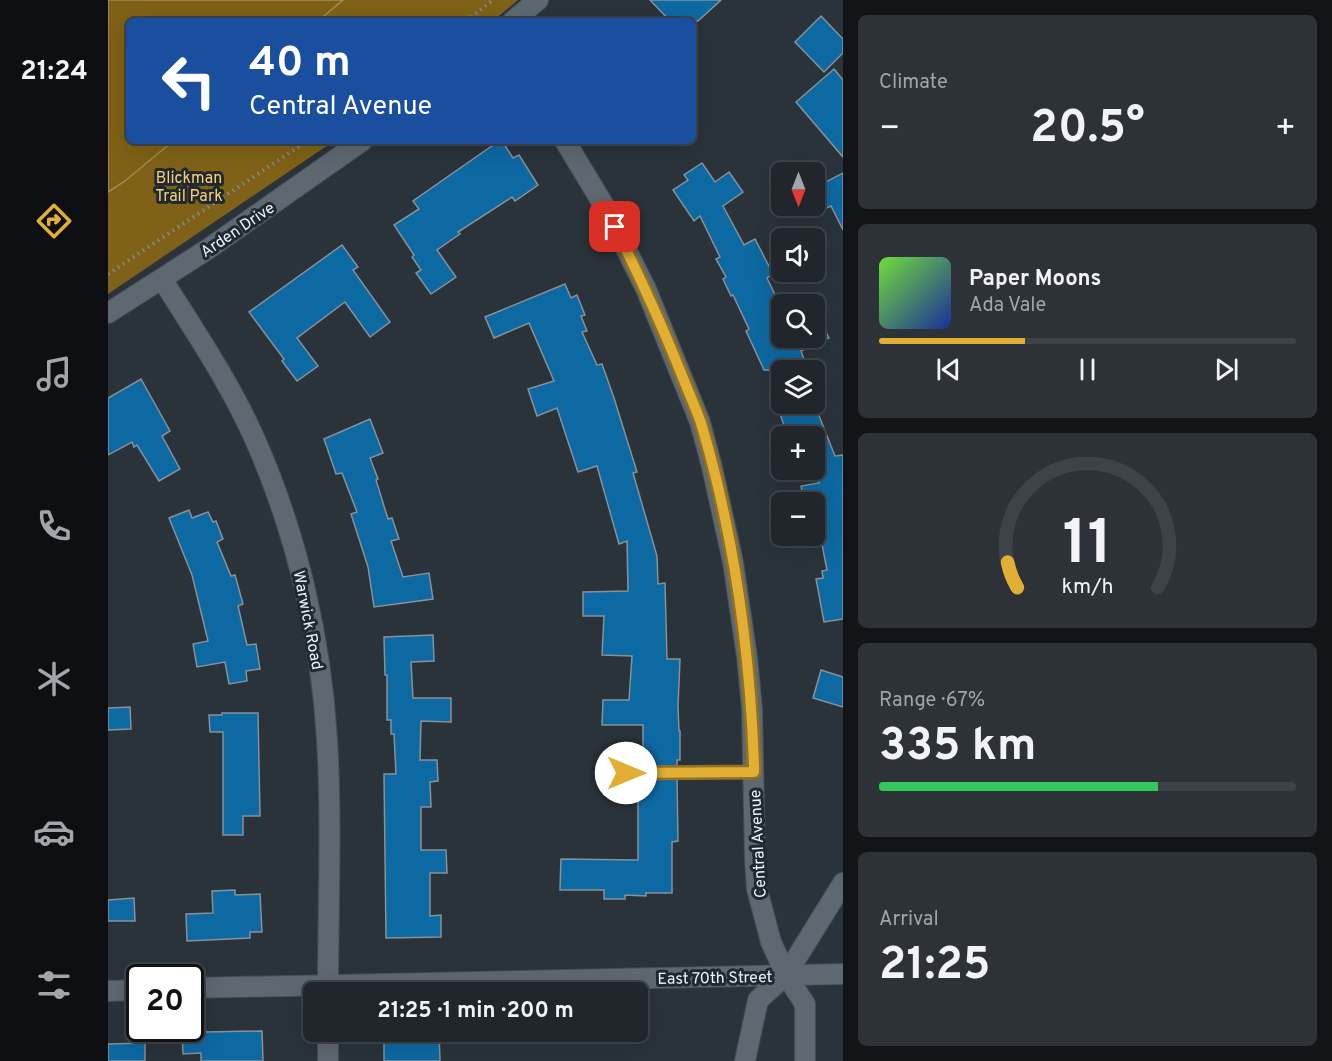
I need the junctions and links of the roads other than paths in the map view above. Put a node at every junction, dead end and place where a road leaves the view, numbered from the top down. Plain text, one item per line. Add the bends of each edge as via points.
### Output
1 (538, 0) edge
2 (517, 18) edge
3 (358, 144) edge
4 (567, 144) edge
5 (162, 279) junction
6 (108, 313) edge
7 (754, 772) junction
8 (626, 773) dead end
9 (843, 883) edge
10 (843, 974) edge
11 (786, 975) junction
12 (328, 982) edge
13 (557, 982) edge
14 (204, 988) edge
15 (303, 989) edge
16 (126, 990) edge
17 (108, 991) edge
18 (328, 1042) edge
19 (328, 1061) edge
20 (745, 1061) edge
21 (805, 1061) edge

1 - 2 street
3 - 5 street, Arden Drive
4 - 7 street, Central Avenue via 646,289 700,422 741,608
5 - 6 street, Arden Drive
5 - 12 street, Warwick Road via 229,386 257,444 302,579 317,652 327,738
7 - 8 lane
7 - 11 street, Central Avenue via 757,889 771,942
9 - 11 street
10 - 11 street, East 70th Street
11 - 13 street, East 70th Street
11 - 20 street via 758,1000
11 - 21 street, Central Avenue via 805,1004
14 - 15 street, East 70th Street
16 - 17 street
18 - 19 street

